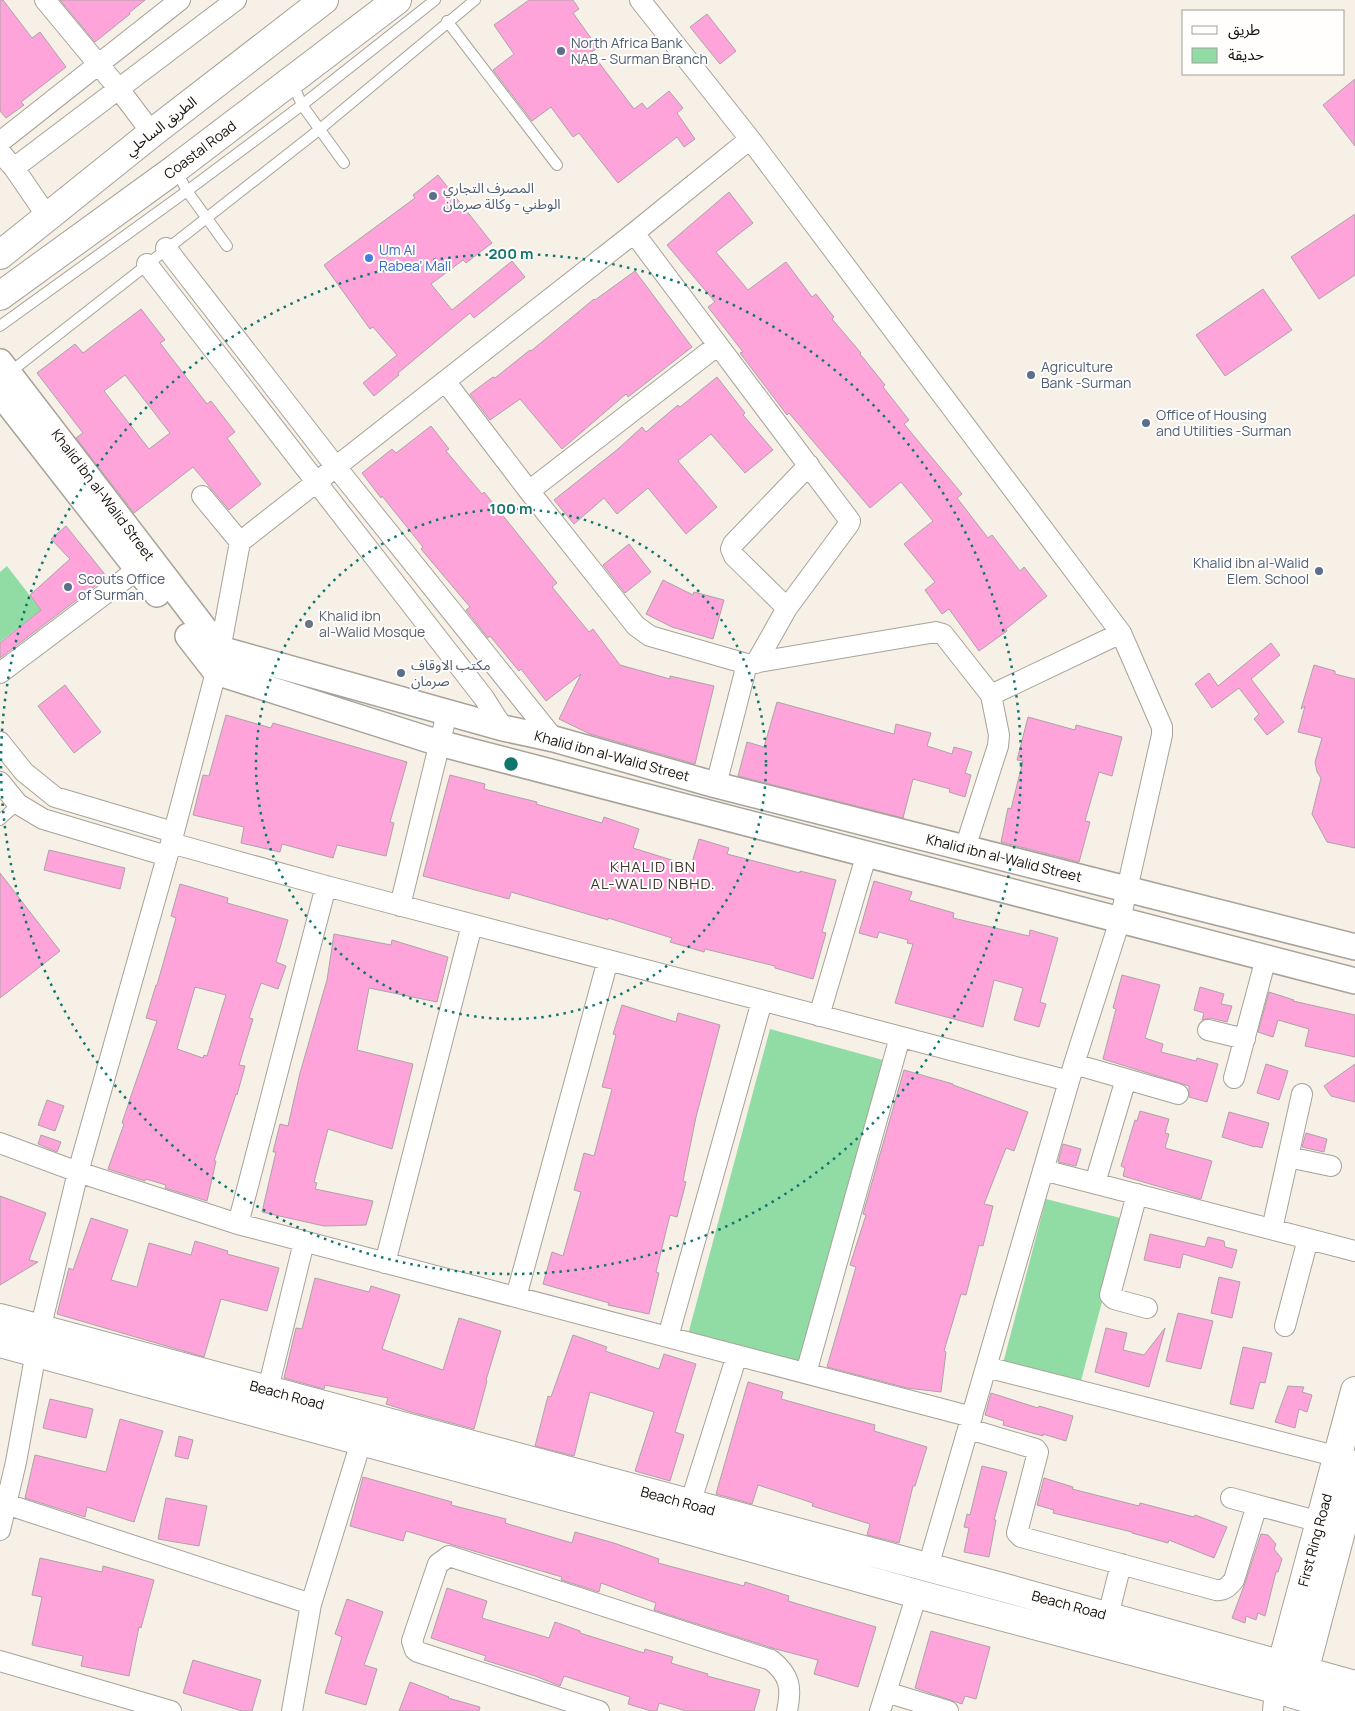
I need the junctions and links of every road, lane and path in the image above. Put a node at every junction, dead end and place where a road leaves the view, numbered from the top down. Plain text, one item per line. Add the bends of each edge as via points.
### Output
1 (45, 0) edge
2 (180, 0) edge
3 (236, 0) edge
4 (324, 0) edge
5 (396, 0) edge
6 (434, 0) edge
7 (475, 0) edge
8 (640, 0) edge
9 (447, 21) junction
10 (98, 65) junction
11 (118, 88) junction
12 (297, 93) junction
13 (320, 129) junction
14 (152, 133) junction
15 (750, 139) junction
16 (0, 142) edge
17 (0, 152) edge
18 (344, 163) dead end
19 (557, 165) dead end
20 (14, 168) junction
21 (181, 180) junction
22 (47, 216) junction
23 (206, 217) junction
24 (634, 234) junction
25 (227, 246) dead end
26 (166, 248) junction
27 (0, 255) edge
28 (147, 264) junction
29 (0, 296) edge
30 (0, 326) edge
31 (718, 345) junction
32 (3, 376) edge
33 (446, 381) junction
34 (33, 420) junction
35 (809, 465) junction
36 (336, 468) junction
37 (317, 482) junction
38 (529, 491) junction
39 (202, 496) dead end
40 (240, 542) junction
41 (138, 569) junction
42 (787, 608) junction
43 (1121, 633) junction
44 (218, 660) junction
45 (751, 663) junction
46 (0, 673) edge
47 (506, 681) junction
48 (991, 695) junction
49 (484, 698) junction
50 (447, 713) junction
51 (503, 728) junction
52 (554, 739) junction
53 (0, 742) edge
54 (439, 742) junction
55 (16, 762) junction
56 (0, 775) edge
57 (0, 782) edge
58 (716, 785) junction
59 (18, 804) junction
60 (0, 820) edge
61 (170, 844) junction
62 (965, 848) junction
63 (867, 853) junction
64 (326, 886) junction
65 (1126, 889) junction
66 (400, 906) junction
67 (1120, 920) junction
68 (472, 925) junction
69 (1355, 947) edge
70 (1266, 958) junction
71 (608, 960) junction
72 (1355, 981) edge
73 (762, 1001) junction
74 (819, 1016) junction
75 (1208, 1030) dead end
76 (900, 1037) junction
77 (1245, 1039) junction
78 (1071, 1073) junction
79 (1234, 1078) dead end
80 (1126, 1079) junction
81 (1178, 1094) dead end
82 (1302, 1094) dead end
83 (0, 1143) edge
84 (1288, 1156) junction
85 (1331, 1166) dead end
86 (1043, 1170) junction
87 (78, 1172) junction
88 (1095, 1183) junction
89 (1137, 1194) junction
90 (238, 1224) junction
91 (1272, 1229) junction
92 (1308, 1239) junction
93 (304, 1242) junction
94 (1355, 1251) edge
95 (385, 1263) junction
96 (516, 1297) junction
97 (1147, 1308) dead end
98 (0, 1318) edge
99 (1285, 1326) dead end
100 (668, 1337) junction
101 (38, 1342) junction
102 (0, 1344) edge
103 (737, 1355) junction
104 (986, 1367) junction
105 (806, 1373) junction
106 (268, 1389) junction
107 (1355, 1391) edge
108 (970, 1423) junction
109 (361, 1442) junction
110 (8, 1459) edge
111 (1346, 1459) edge
112 (1355, 1478) edge
113 (1231, 1498) dead end
114 (6, 1504) junction
115 (690, 1504) junction
116 (1257, 1505) junction
117 (1320, 1522) junction
118 (0, 1530) edge
119 (1121, 1564) junction
120 (928, 1567) junction
121 (917, 1594) junction
122 (311, 1604) junction
123 (1108, 1616) junction
124 (0, 1661) edge
125 (1355, 1685) edge
126 (1287, 1690) edge
127 (886, 1692) junction
128 (591, 1710) edge
129 (171, 1711) edge
130 (292, 1711) edge
131 (787, 1711) edge
132 (880, 1711) edge
133 (948, 1711) edge
134 (1350, 1711) edge

1 - 10 street
2 - 10 street
3 - 11 street
4 - 14 main road, الطريق الساحلي
5 - 12 main road, Coastal Road
6 - 12 lane
7 - 9 lane
8 - 15 street
9 - 13 lane
9 - 19 lane
10 - 11 street
10 - 16 street
11 - 14 street
11 - 20 street
12 - 13 lane
12 - 21 main road, Coastal Road
13 - 18 lane
13 - 23 lane
14 - 22 main road, الطريق الساحلي
15 - 24 street
15 - 43 street
17 - 20 street
20 - 22 street
21 - 23 lane
21 - 29 main road, Coastal Road
21 - 30 lane
22 - 27 main road, الطريق الساحلي
23 - 25 lane
23 - 26 lane
24 - 31 street
24 - 33 street
26 - 28 lane
26 - 36 street
28 - 32 lane
28 - 37 street
31 - 35 street
31 - 38 street
32 - 34 street, Khalid ibn al-Walid Street
33 - 36 street
33 - 38 street
34 - 41 street, Khalid ibn al-Walid Street
34 - 44 street, Khalid ibn al-Walid Street
35 - 42 street via 848,517 849,524
35 - 42 street via 731,549 734,556
36 - 37 street
36 - 47 street
37 - 40 street
37 - 49 street
38 - 45 street via 640,631
39 - 40 street
40 - 44 street
41 - 44 street, Khalid ibn al-Walid Street
41 - 46 street
42 - 45 street
43 - 48 street
43 - 65 street via 1162,727
44 - 50 street, Khalid ibn al-Walid Street
44 - 54 street
44 - 61 street
45 - 48 street via 940,632
45 - 58 street
47 - 49 street
47 - 52 street
48 - 62 street via 998,746
49 - 51 street
50 - 51 street, Khalid ibn al-Walid Street
50 - 54 street
51 - 52 street, Khalid ibn al-Walid Street
52 - 58 street, Khalid ibn al-Walid Street
53 - 55 street
54 - 63 street
54 - 66 street
55 - 56 street
55 - 61 street via 55,796
57 - 59 street
58 - 62 street, Khalid ibn al-Walid Street
59 - 60 lane
59 - 61 street via 43,820
61 - 64 street
61 - 87 street
62 - 65 street, Khalid ibn al-Walid Street
63 - 67 street
63 - 74 street
64 - 66 street
64 - 90 street
65 - 67 street
65 - 69 street, Khalid ibn al-Walid Street
66 - 68 street
67 - 70 street
67 - 78 street
68 - 71 street
68 - 95 street
70 - 72 street
70 - 77 street
71 - 73 street
71 - 96 street
73 - 74 street
73 - 100 street
74 - 76 street
75 - 77 street
76 - 78 street
76 - 105 street
77 - 79 street
78 - 80 street
78 - 86 street
80 - 81 street
80 - 88 street
82 - 84 street
83 - 87 street
84 - 85 street
84 - 91 street
86 - 88 street
86 - 104 street
87 - 90 street
87 - 101 street
88 - 89 street
89 - 91 street
89 - 97 street via 1110,1294 1114,1299
90 - 93 street
91 - 92 street
92 - 94 street
92 - 99 street
93 - 95 street
93 - 106 street
95 - 96 street
96 - 100 street
98 - 101 main road, Beach Road
100 - 103 street
101 - 102 main road, Beach Road
101 - 106 main road, Beach Road
101 - 109 main road, Beach Road
101 - 110 street
103 - 105 street
103 - 115 street
104 - 108 street
104 - 111 street
105 - 108 street
106 - 115 main road, Beach Road
107 - 111 main road, First Ring Road
108 - 119 street via 1038,1452 1017,1533 1021,1538
108 - 120 street
109 - 121 main road, Beach Road
109 - 122 street
110 - 114 street
111 - 117 main road, First Ring Road
112 - 126 main road, First Ring Road
113 - 116 street
114 - 118 street
114 - 122 street
115 - 120 main road, Beach Road
116 - 117 street
116 - 119 street via 1234,1580 1227,1588 1216,1590
117 - 126 main road, First Ring Road
119 - 123 street
120 - 123 main road, Beach Road
121 - 126 main road, Beach Road
121 - 127 street
122 - 130 street
123 - 126 main road, Beach Road
124 - 129 street
125 - 126 main road, Beach Road
126 - 134 main road, Beach Road
127 - 132 street
127 - 133 street
128 - 131 street via 415,1650 412,1642 438,1564 449,1556 771,1660 782,1668 788,1682 790,1699

